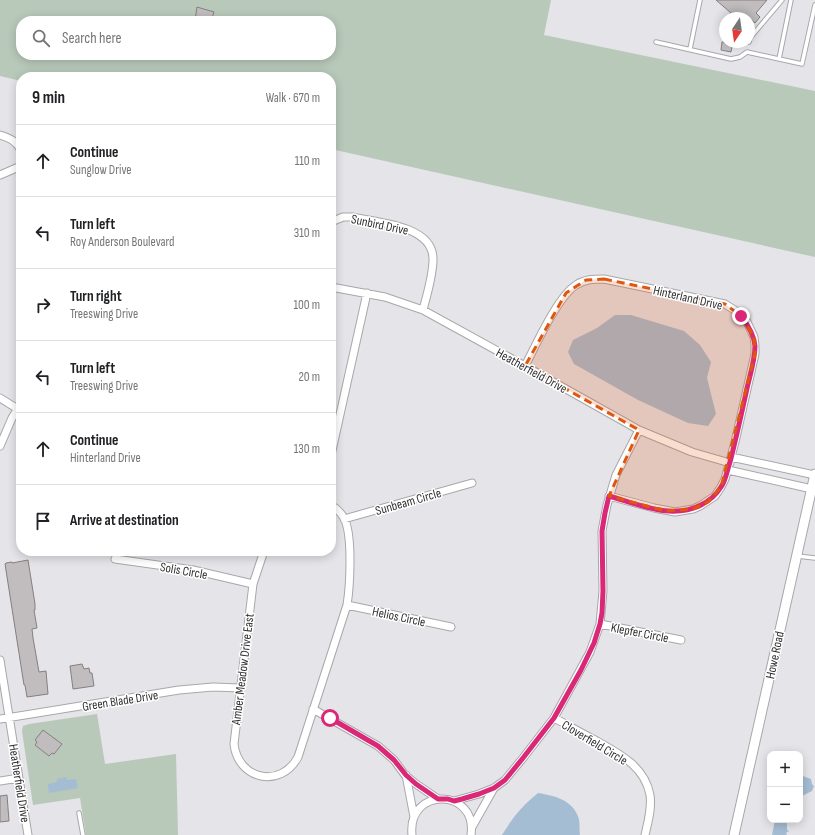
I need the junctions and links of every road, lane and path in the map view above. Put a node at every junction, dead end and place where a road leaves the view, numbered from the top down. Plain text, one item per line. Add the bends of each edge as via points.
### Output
1 (700, 0) edge
2 (782, 0) edge
3 (791, 0) edge
4 (815, 5) edge
5 (755, 32) edge
6 (656, 42) dead end
7 (748, 48) edge
8 (690, 49) junction
9 (747, 52) junction
10 (779, 59) junction
11 (0, 136) edge
12 (16, 142) edge
13 (16, 168) edge
14 (0, 175) edge
15 (336, 220) edge
16 (336, 288) edge
17 (367, 293) junction
18 (423, 310) junction
19 (525, 366) junction
20 (0, 398) edge
21 (16, 406) edge
22 (16, 416) edge
23 (639, 430) junction
24 (336, 432) edge
25 (0, 446) edge
26 (729, 463) junction
27 (815, 475) edge
28 (472, 483) dead end
29 (812, 489) junction
30 (609, 496) junction
31 (336, 509) edge
32 (344, 519) junction
33 (262, 556) edge
34 (796, 556) junction
35 (815, 558) edge
36 (115, 559) dead end
37 (253, 584) junction
38 (347, 605) junction
39 (600, 624) junction
40 (451, 627) dead end
41 (681, 640) dead end
42 (0, 660) edge
43 (241, 688) junction
44 (313, 709) junction
45 (9, 717) junction
46 (554, 718) junction
47 (0, 719) edge
48 (406, 775) junction
49 (19, 778) junction
50 (0, 781) edge
51 (494, 788) junction
52 (438, 799) junction
53 (454, 801) junction
54 (79, 813) dead end
55 (414, 817) junction
56 (472, 827) junction
57 (412, 831) edge
58 (28, 835) edge
59 (82, 835) edge
60 (408, 835) edge
61 (471, 835) edge
62 (645, 835) edge
63 (734, 835) edge

1 - 8 lane
2 - 5 lane
3 - 10 lane
4 - 10 lane via 802,64
6 - 8 lane
7 - 9 lane
8 - 9 lane via 731,59
9 - 10 lane
11 - 12 street
13 - 14 street
15 - 18 street, Sunbird Drive via 352,217 414,231 426,240 432,252 433,267
16 - 17 street, Heatherfield Drive
17 - 18 street, Heatherfield Drive
17 - 24 street
18 - 19 street, Heatherfield Drive
19 - 23 street, Heatherfield Drive
19 - 26 street, Hinterland Drive via 566,293 586,280 604,279 725,304 747,322 755,345
20 - 21 street
22 - 25 street
23 - 26 street, Heatherfield Drive via 692,452
23 - 30 street via 616,475
26 - 27 street, Heatherfield Drive
26 - 29 street, Heatherfield Drive
26 - 30 street, Hinterland Drive via 721,487 715,496 692,509 666,511
27 - 29 street, Howe Road
28 - 32 street, Sunbeam Circle
29 - 34 street, Howe Road
30 - 39 street via 603,527 603,601
31 - 32 street
32 - 38 street via 350,568
33 - 37 street, Amber Meadow Drive East
34 - 35 lane
34 - 63 street, Howe Road
36 - 37 street, Solis Circle via 193,570
37 - 43 street, Amber Meadow Drive East
38 - 40 street, Helios Circle
38 - 44 street
39 - 41 street, Klepfer Circle
39 - 46 street via 590,652
42 - 45 street, Heatherfield Drive
43 - 44 street, Amber Meadow Drive East via 234,734 235,750 237,758 248,772 269,777 285,772 294,764
43 - 45 street, Green Blade Drive via 179,690
44 - 48 street via 378,746
45 - 47 street, Green Blade Drive
45 - 49 street, Heatherfield Drive
46 - 51 street via 505,780
46 - 62 street, Cloverfield Circle via 620,754 639,771 648,788 650,799
48 - 52 street
48 - 55 street
49 - 50 street
49 - 58 street, Heatherfield Drive
51 - 53 street
51 - 56 street
52 - 53 street
52 - 55 street via 424,804
53 - 56 street via 467,812
54 - 59 lane
55 - 57 street
56 - 61 street
57 - 60 street

